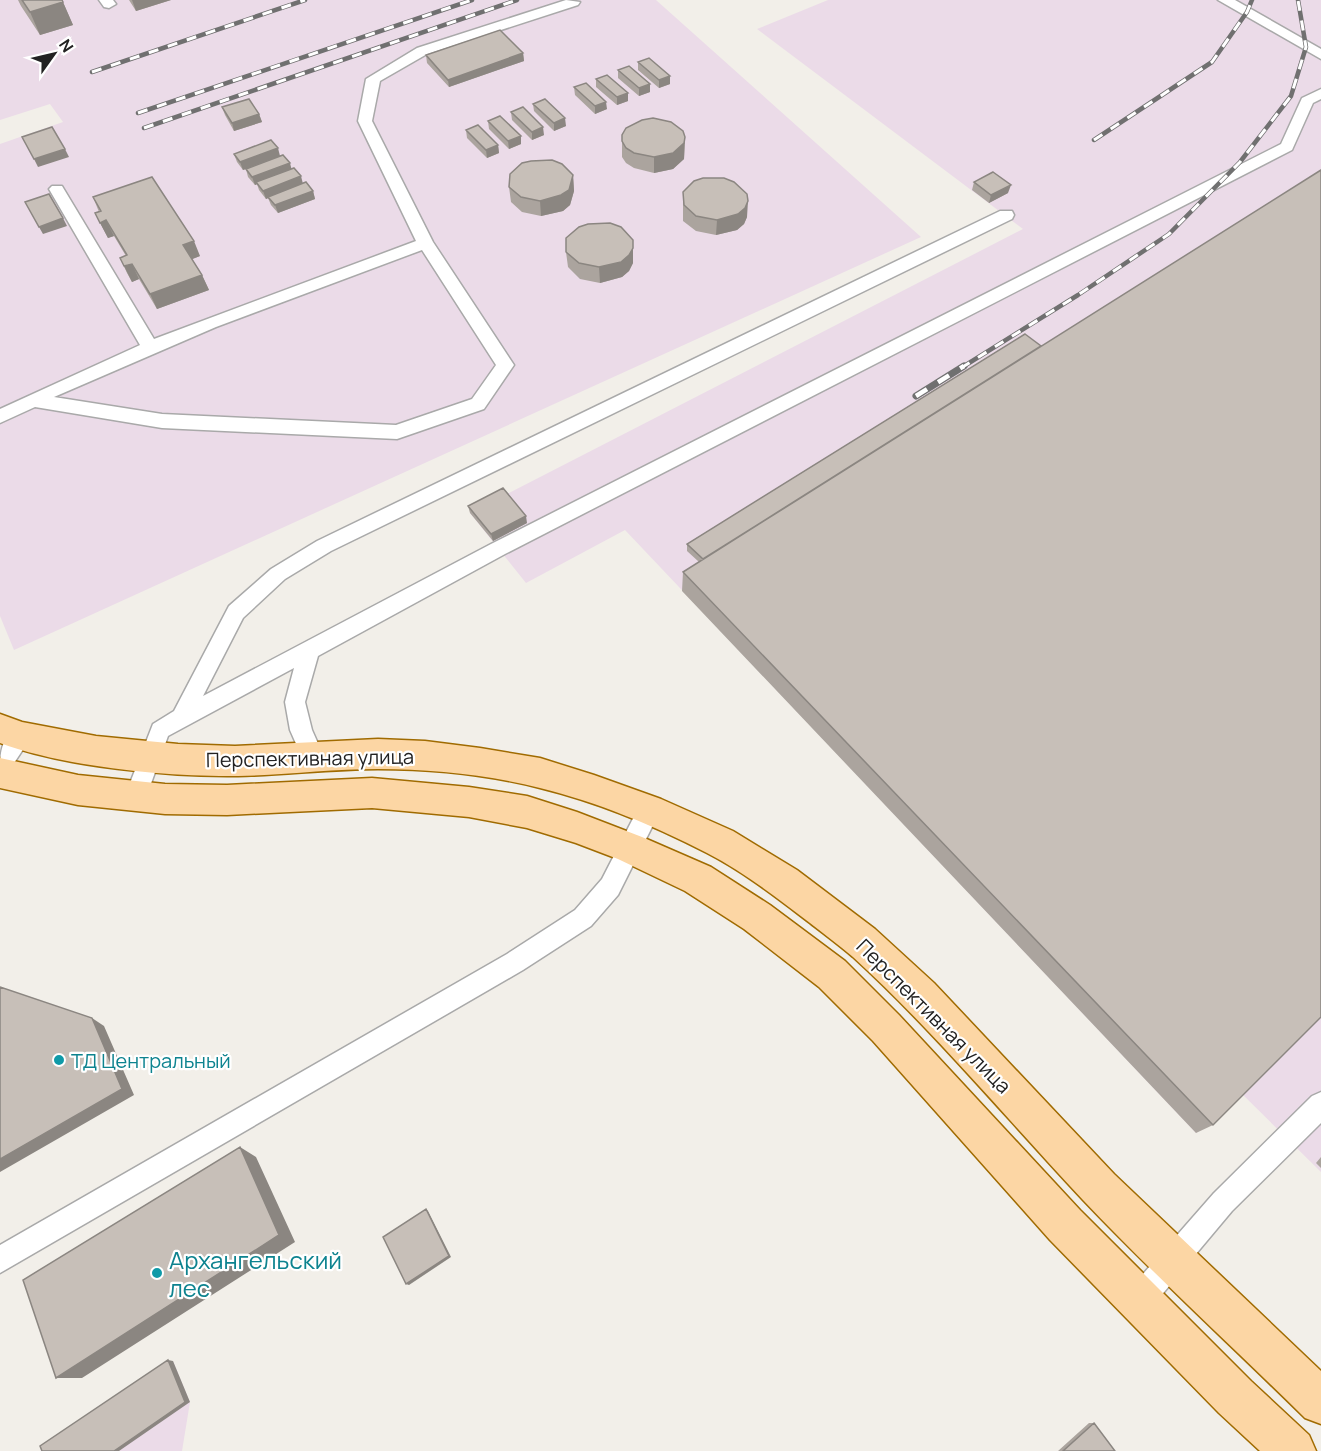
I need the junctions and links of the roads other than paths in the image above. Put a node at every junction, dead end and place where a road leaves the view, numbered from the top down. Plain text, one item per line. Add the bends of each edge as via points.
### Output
1 (1225, 0) edge
2 (573, 2) dead end
3 (1321, 55) edge
4 (1321, 93) edge
5 (57, 189) dead end
6 (1006, 215) dead end
7 (425, 243) junction
8 (151, 348) junction
9 (32, 400) junction
10 (0, 417) edge
11 (309, 651) junction
12 (181, 717) junction
13 (10, 732) edge
14 (150, 757) junction
15 (313, 757) junction
16 (0, 765) edge
17 (0, 773) edge
18 (136, 796) junction
19 (649, 810) junction
20 (630, 848) junction
21 (1321, 1105) edge
22 (0, 1260) edge
23 (1173, 1260) junction
24 (1139, 1300) junction
25 (1321, 1402) edge
26 (1293, 1451) edge

1 - 3 lane
2 - 7 lane via 423,51 373,79 365,121
4 - 11 lane via 1307,101 1287,147 498,549
5 - 8 lane
6 - 12 lane via 315,551 278,574 236,612
7 - 8 lane
7 - 9 lane via 505,365 478,404 397,432 162,421
8 - 9 lane
9 - 10 lane
11 - 12 lane
11 - 15 lane via 295,702 300,730
12 - 14 lane via 160,730
13 - 14 main road, Перспективная улица via 96,751
13 - 16 lane
14 - 15 main road, Перспективная улица via 235,761
14 - 18 lane
15 - 19 main road, Перспективная улица via 378,754 480,763 540,773
17 - 18 main road, Перспективная улица via 78,790
18 - 20 main road, Перспективная улица via 227,800 372,793 416,795 526,812
19 - 20 lane
19 - 23 main road, Перспективная улица via 721,842 784,882 862,940 921,996 1100,1188
20 - 22 lane via 610,887 584,918 515,962
20 - 24 main road, Перспективная улица via 698,879 757,917 832,974
21 - 23 lane via 1223,1202
23 - 24 lane
23 - 25 main road, Перспективная улица
24 - 26 main road, Перспективная улица

